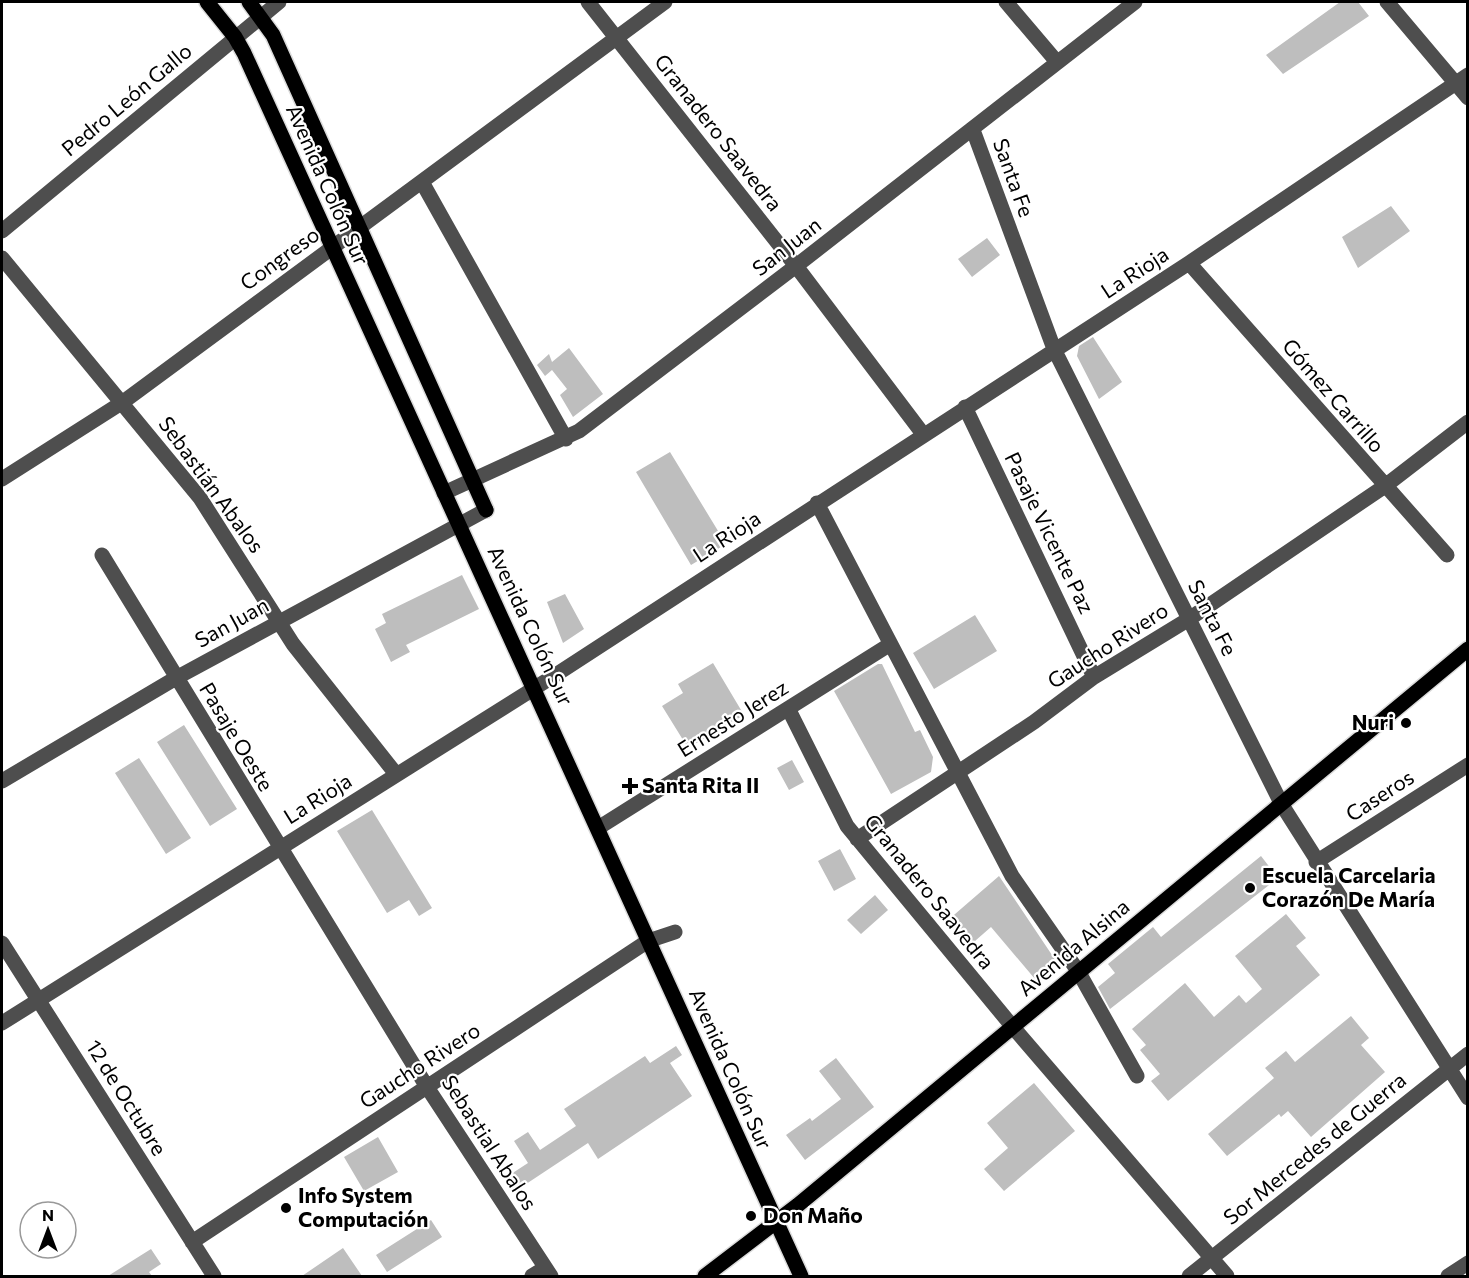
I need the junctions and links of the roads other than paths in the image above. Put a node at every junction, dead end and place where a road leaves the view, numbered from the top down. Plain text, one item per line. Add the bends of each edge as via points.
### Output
1 (207, 2) edge
2 (249, 2) edge
3 (279, 2) edge
4 (588, 2) edge
5 (665, 2) edge
6 (1006, 2) edge
7 (1135, 2) edge
8 (1387, 2) edge
9 (261, 16) junction
10 (236, 37) junction
11 (617, 37) junction
12 (1057, 62) junction
13 (1461, 79) edge
14 (1467, 98) edge
15 (973, 130) junction
16 (422, 182) junction
17 (360, 229) junction
18 (2, 231) edge
19 (332, 246) junction
20 (2, 258) edge
21 (1189, 263) junction
22 (796, 266) junction
23 (1054, 350) junction
24 (123, 402) junction
25 (965, 407) junction
26 (1467, 422) edge
27 (923, 434) junction
28 (566, 439) junction
29 (2, 479) edge
30 (473, 480) junction
31 (1385, 486) junction
32 (444, 493) junction
33 (817, 503) junction
34 (486, 510) joint
35 (460, 524) junction
36 (102, 555) dead end
37 (1447, 555) dead end
38 (1189, 619) junction
39 (280, 621) junction
40 (889, 645) junction
41 (1467, 649) edge
42 (1094, 677) junction
43 (176, 678) junction
44 (535, 686) junction
45 (789, 710) junction
46 (1467, 765) edge
47 (957, 772) junction
48 (396, 774) junction
49 (2, 781) edge
50 (1282, 805) junction
51 (598, 828) junction
52 (857, 839) junction
53 (280, 848) junction
54 (1316, 862) junction
55 (675, 932) dead end
56 (648, 941) junction
57 (2, 943) edge
58 (1078, 971) junction
59 (38, 999) junction
60 (2, 1023) edge
61 (1012, 1026) junction
62 (1467, 1054) edge
63 (1449, 1069) junction
64 (1137, 1076) dead end
65 (427, 1087) junction
66 (1467, 1098) edge
67 (776, 1221) junction
68 (192, 1242) junction
69 (1211, 1258) junction
70 (1467, 1263) edge
71 (548, 1272) edge
72 (214, 1276) edge
73 (532, 1276) edge
74 (705, 1276) edge
75 (801, 1276) edge
76 (1189, 1276) edge
77 (1227, 1276) edge
78 (1448, 1276) edge

1 - 10 main road, Avenida Colón Sur
2 - 9 main road, Avenida Colón Sur
3 - 9 street, Pedro León Gallo
4 - 11 street, Granadero Saavedra
5 - 11 street, Congreso
6 - 12 street
7 - 12 street, San Juan
8 - 13 street
9 - 10 street, Pedro León Gallo
9 - 17 main road, Avenida Colón Sur
10 - 18 street, Pedro León Gallo
10 - 19 main road, Avenida Colón Sur
11 - 16 street, Congreso
11 - 22 street, Granadero Saavedra
12 - 15 street, San Juan
13 - 14 street
13 - 21 street, La Rioja
15 - 22 street, San Juan
15 - 23 street, Santa Fe
16 - 17 street, Congreso
16 - 28 street
17 - 19 street, Congreso
17 - 30 main road, Avenida Colón Sur
19 - 24 street, Congreso
19 - 32 main road, Avenida Colón Sur
20 - 24 street, Sebastián Abalos
21 - 23 street, La Rioja
21 - 31 street, Gómez Carrillo
22 - 27 street, Granadero Saavedra
22 - 28 street, San Juan
23 - 25 street, La Rioja
23 - 38 street, Santa Fe
24 - 29 street, Congreso
24 - 39 street, Sebastián Abalos via 214,518
25 - 27 street, La Rioja
25 - 42 street, Pasaje Vicente Paz
26 - 31 street, Gaucho Rivero
27 - 33 street, La Rioja
28 - 30 street, San Juan
30 - 32 street, San Juan
30 - 34 main road, Avenida Colón Sur
31 - 37 street, Gómez Carrillo
31 - 38 street, Gaucho Rivero
32 - 35 main road, Avenida Colón Sur
33 - 40 street
33 - 44 street, La Rioja
34 - 35 street, San Juan
35 - 39 street, San Juan
35 - 44 main road, Avenida Colón Sur
36 - 43 street, Pasaje Oeste
38 - 42 street, Gaucho Rivero
38 - 50 street, Santa Fe
39 - 43 street, San Juan
39 - 48 street, Sebastián Abalos via 293,644
40 - 45 street, Ernesto Jerez
40 - 47 street
41 - 50 main road, Avenida Alsina
42 - 47 street, Gaucho Rivero
43 - 49 street, San Juan
43 - 53 street, Pasaje Oeste
44 - 48 street, La Rioja
44 - 51 main road, Avenida Colón Sur
45 - 51 street, Ernesto Jerez
45 - 52 street, Granadero Saavedra via 839,813
46 - 54 street, Caseros
47 - 52 street, Gaucho Rivero
47 - 58 street via 1012,876
48 - 53 street, La Rioja
50 - 54 street, Santa Fe
50 - 58 main road, Avenida Alsina
51 - 56 main road, Avenida Colón Sur
52 - 61 street, Granadero Saavedra
53 - 59 street, La Rioja
53 - 65 street, Sebastial Abalos
54 - 63 street, Santa Fe
55 - 56 street, Gaucho Rivero
56 - 65 street, Gaucho Rivero
56 - 67 main road, Avenida Colón Sur
57 - 59 street, 12 de Octubre
58 - 61 main road, Avenida Alsina
58 - 64 street
59 - 60 street, La Rioja
59 - 68 street, 12 de Octubre
61 - 67 main road, Avenida Alsina
61 - 69 street, Granadero Saavedra
62 - 63 street, Sor Mercedes de Guerra
63 - 66 street, Santa Fe
63 - 69 street, Sor Mercedes de Guerra
65 - 68 street, Gaucho Rivero
65 - 71 street, Sebastial Abalos
67 - 74 main road, Avenida Alsina
67 - 75 main road, Avenida Colón Sur
68 - 72 street, 12 de Octubre
69 - 76 street, Sor Mercedes de Guerra
69 - 77 street, Granadero Saavedra
70 - 78 street
71 - 73 street

